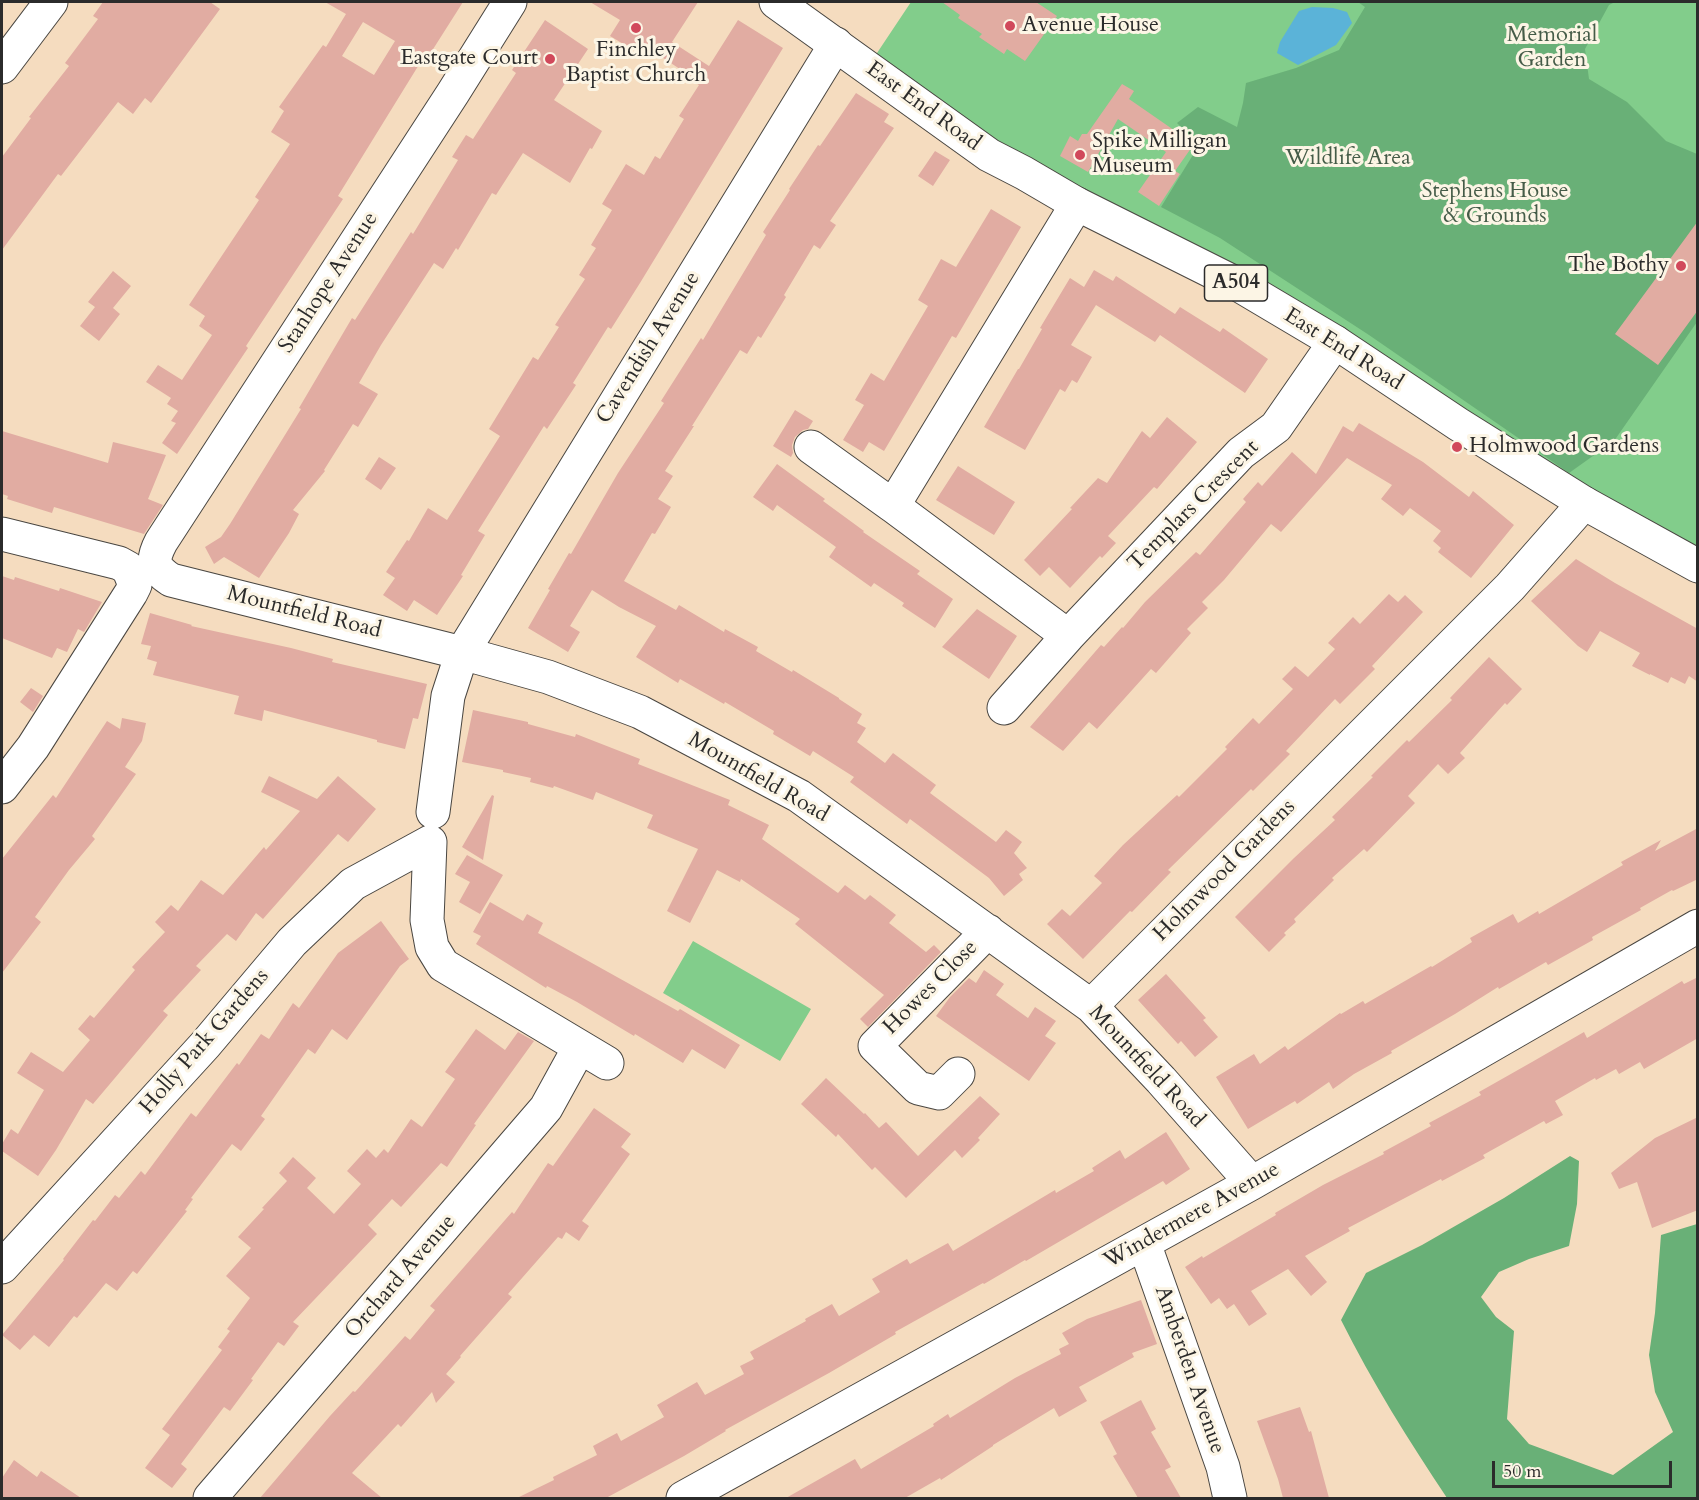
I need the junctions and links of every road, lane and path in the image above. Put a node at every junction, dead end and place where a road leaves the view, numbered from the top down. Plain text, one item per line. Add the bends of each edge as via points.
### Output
1 (51, 2) edge
2 (510, 2) edge
3 (776, 2) edge
4 (836, 44) junction
5 (2, 67) edge
6 (1077, 204) junction
7 (1335, 342) junction
8 (811, 447) dead end
9 (1584, 503) junction
10 (893, 506) junction
11 (2, 534) edge
12 (1698, 566) edge
13 (144, 571) junction
14 (1068, 636) junction
15 (462, 653) junction
16 (1004, 708) dead end
17 (2, 787) edge
18 (431, 827) junction
19 (1698, 926) edge
20 (988, 931) junction
21 (1091, 1006) junction
22 (579, 1047) junction
23 (607, 1063) dead end
24 (958, 1074) dead end
25 (1252, 1184) junction
26 (1144, 1243) junction
27 (2, 1267) edge
28 (210, 1498) edge
29 (683, 1498) edge
30 (1230, 1498) edge

1 - 5 street
2 - 13 street, Stanhope Avenue
3 - 4 street, East End Road / A504
4 - 6 street, East End Road / A504 via 989,155
4 - 15 street, Cavendish Avenue
6 - 7 street, East End Road / A504 via 1239,285
6 - 10 street
7 - 9 street, East End Road / A504
7 - 14 street, Templars Crescent via 1276,427 1241,453
8 - 10 street
9 - 12 street, East End Road / A504
9 - 21 street, Holmwood Gardens via 1510,587
10 - 14 street
11 - 13 street, Mountfield Road
13 - 15 street, Mountfield Road
13 - 17 street, Stanhope Avenue via 33,747
14 - 16 street, Templars Crescent
15 - 18 street, Cavendish Avenue via 448,696
15 - 20 street, Mountfield Road via 548,677 640,712 732,759 799,796
18 - 22 street, Cavendish Avenue via 427,920 432,947 443,965
18 - 27 street, Holly Park Gardens via 353,884 292,942 205,1045
19 - 25 street, Windermere Avenue
20 - 21 street, Mountfield Road
20 - 24 street, Howes Close via 875,1046 918,1088 939,1092
21 - 25 street, Mountfield Road
22 - 23 street, Cavendish Avenue
22 - 28 street, Orchard Avenue via 546,1108
25 - 26 street, Windermere Avenue
26 - 29 street, Windermere Avenue
26 - 30 street, Amberden Avenue via 1223,1467

